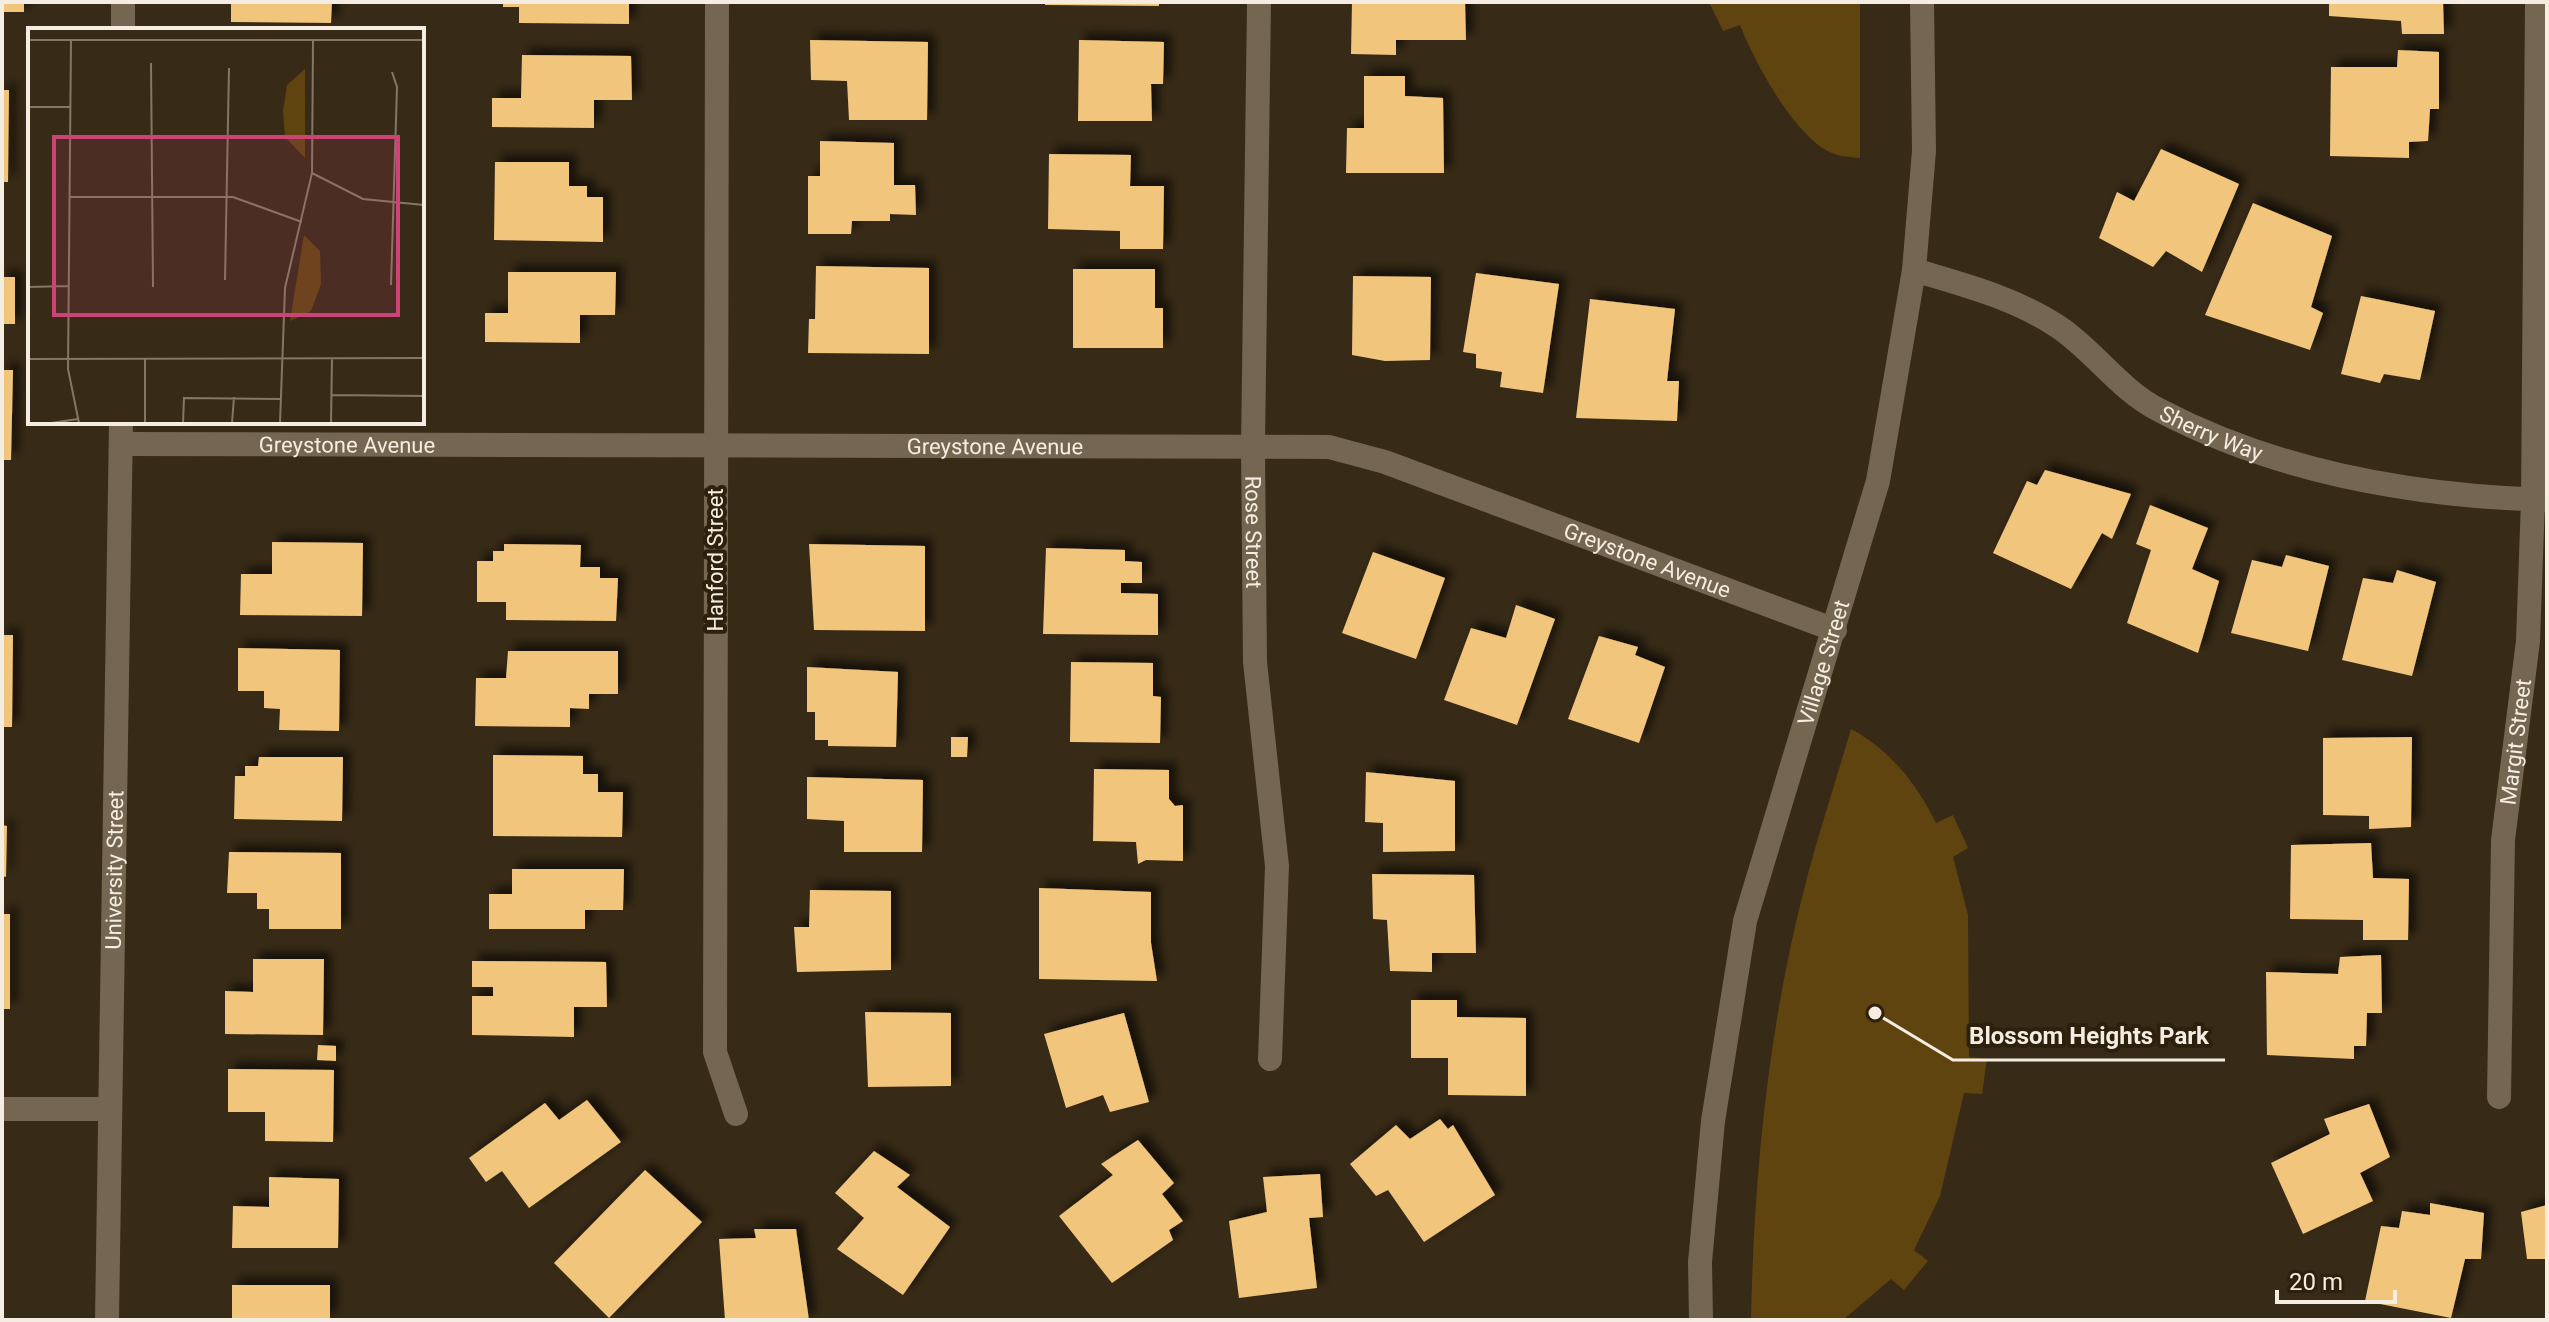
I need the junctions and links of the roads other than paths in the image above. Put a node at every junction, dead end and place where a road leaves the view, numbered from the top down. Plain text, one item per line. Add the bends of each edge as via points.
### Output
1 (123, 2) edge
2 (717, 2) edge
3 (1259, 2) edge
4 (1922, 2) edge
5 (2537, 2) edge
6 (123, 28) edge
7 (1914, 270) junction
8 (121, 433) edge
9 (1253, 447) junction
10 (715, 448) junction
11 (2540, 500) edge
12 (1835, 630) junction
13 (1270, 1059) dead end
14 (2499, 1097) dead end
15 (2, 1109) edge
16 (108, 1109) junction
17 (736, 1114) dead end
18 (107, 1320) edge
19 (1701, 1320) edge

1 - 6 street
2 - 10 street, Hanford Street
3 - 9 street, Rose Street
4 - 7 street, Village Street via 1924,151
5 - 11 street, Margit Street
7 - 11 street, Sherry Way via 2002,297 2060,328 2155,408 2223,440 2392,488
7 - 12 street, Village Street via 1878,481
8 - 10 street, Greystone Avenue
8 - 16 street, University Street
9 - 10 street, Greystone Avenue
9 - 12 street, Greystone Avenue via 1329,447 1357,453
9 - 13 street, Rose Street via 1255,662 1277,866
10 - 17 street, Hanford Street via 715,1052
11 - 14 street, Margit Street via 2503,840
12 - 19 street, Village Street via 1745,921 1713,1121 1700,1262
15 - 16 street
16 - 18 street, University Street

